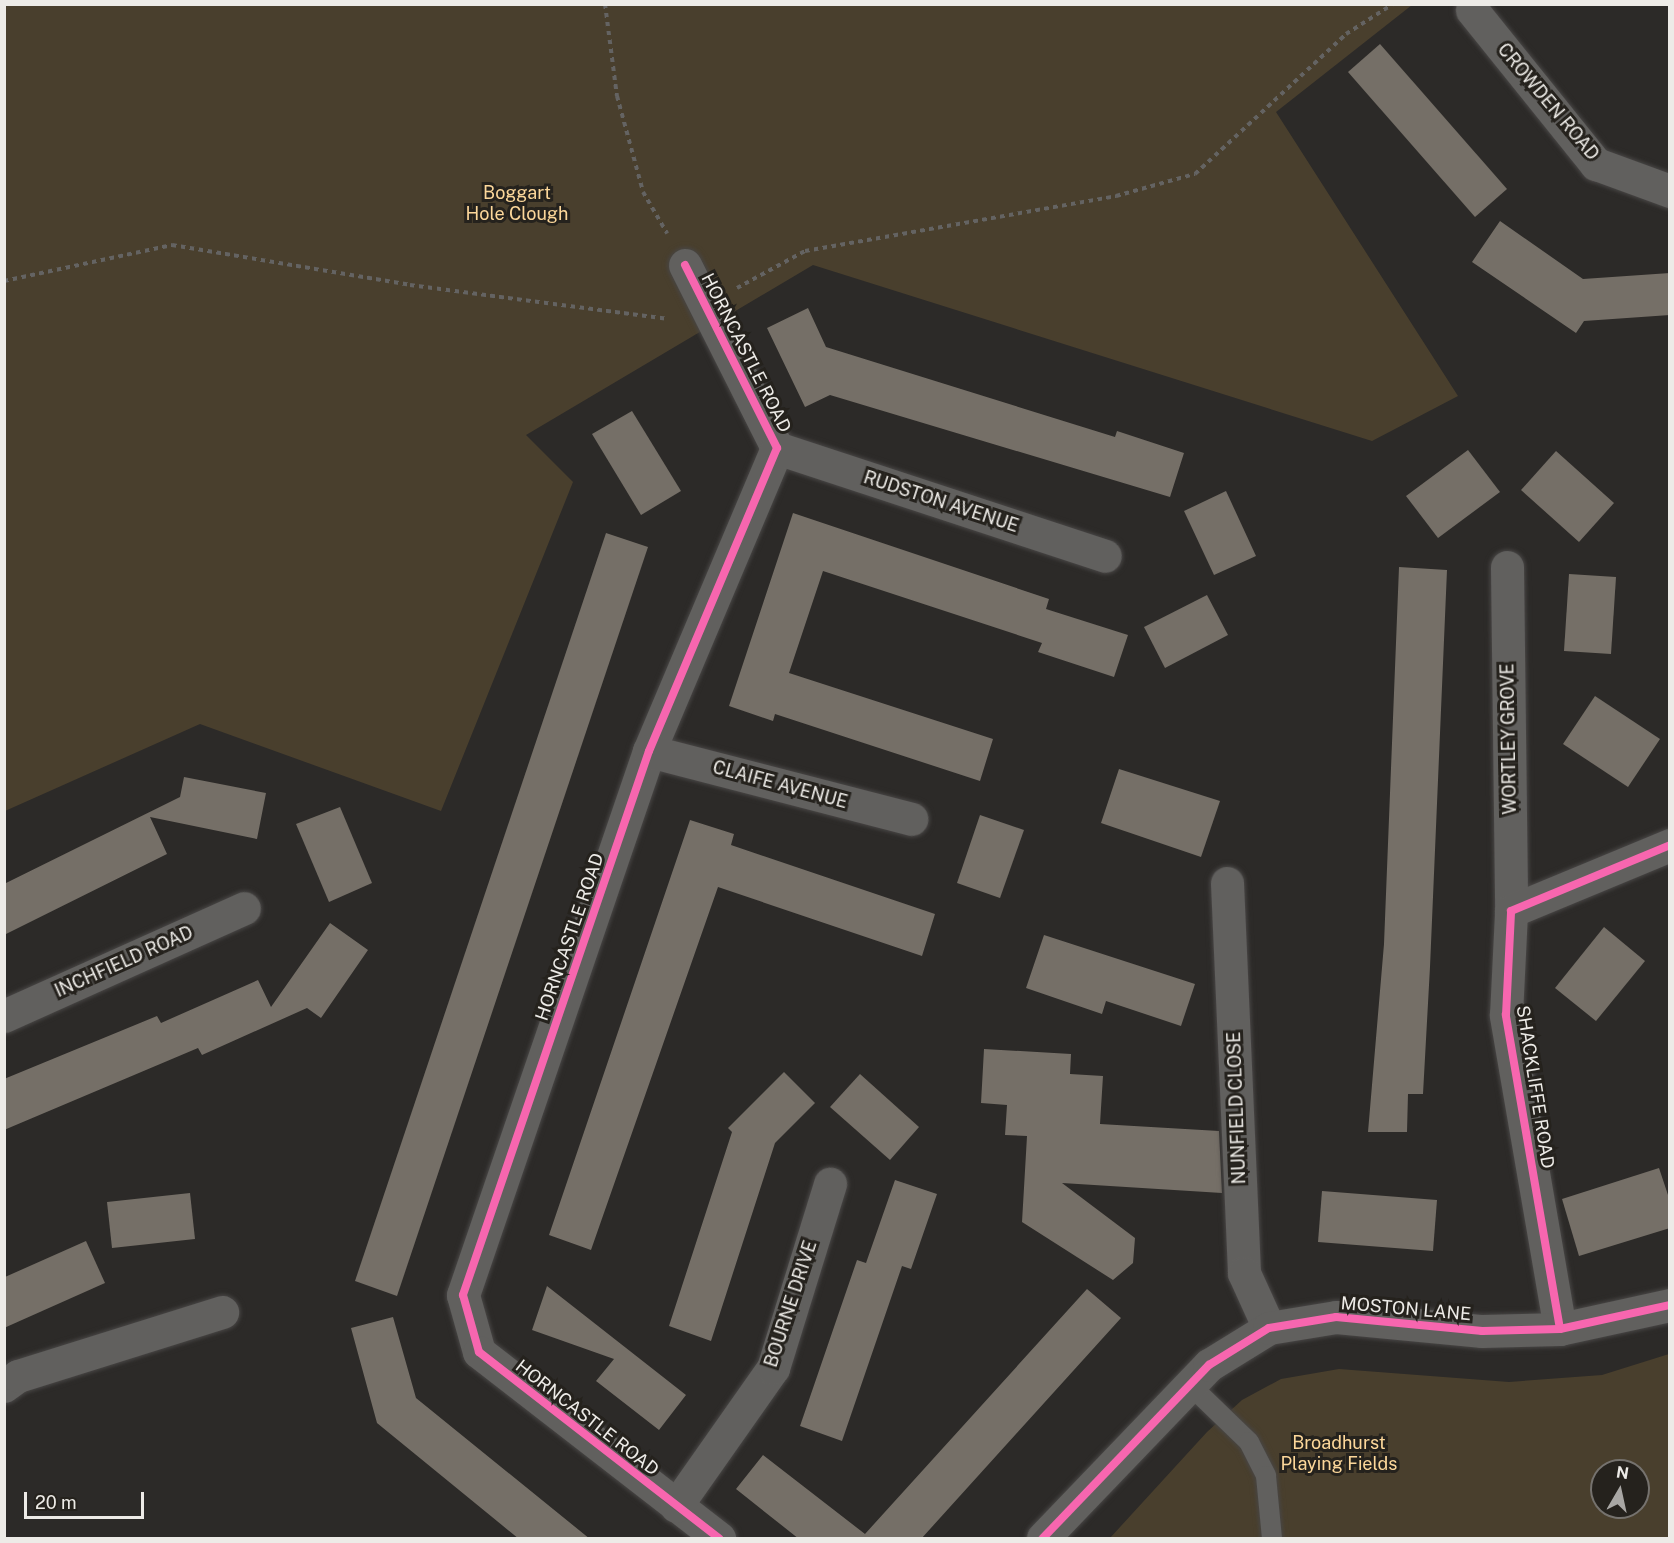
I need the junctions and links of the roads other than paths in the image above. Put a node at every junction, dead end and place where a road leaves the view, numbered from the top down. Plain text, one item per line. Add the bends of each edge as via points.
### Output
1 (1472, 10) dead end
2 (1670, 191) edge
3 (685, 265) road end
4 (777, 448) junction
5 (1105, 556) dead end
6 (1507, 567) dead end
7 (649, 751) junction
8 (911, 819) dead end
9 (1670, 845) edge
10 (1227, 883) dead end
11 (244, 908) dead end
12 (1511, 911) junction
13 (4, 1016) edge
14 (830, 1184) dead end
15 (1670, 1305) edge
16 (222, 1312) dead end
17 (1269, 1328) junction
18 (1560, 1329) junction
19 (1189, 1384) junction
20 (4, 1386) edge
21 (676, 1506) junction
22 (719, 1539) edge
23 (1043, 1539) edge
24 (1272, 1539) edge

1 - 2 street, CROWDEN ROAD via 1596,164
3 - 4 street, HORNCASTLE ROAD
4 - 5 street, RUDSTON AVENUE
4 - 7 street, HORNCASTLE ROAD
6 - 12 street, WORTLEY GROVE
7 - 8 street, CLAIFE AVENUE
7 - 21 street, HORNCASTLE ROAD via 463,1295 479,1352
9 - 12 street
10 - 17 street, NUNFIELD CLOSE via 1244,1273
11 - 13 street, INCHFIELD ROAD
12 - 18 street, SHACKLIFFE ROAD via 1506,1015
14 - 21 street, BOURNE DRIVE via 773,1368
15 - 18 street, MOSTON LANE
16 - 20 street via 18,1376
17 - 18 street, MOSTON LANE via 1336,1317 1482,1331
17 - 19 street, MOSTON LANE via 1228,1351
19 - 23 street, MOSTON LANE
19 - 24 lane via 1249,1442 1266,1476
21 - 22 street, HORNCASTLE ROAD

